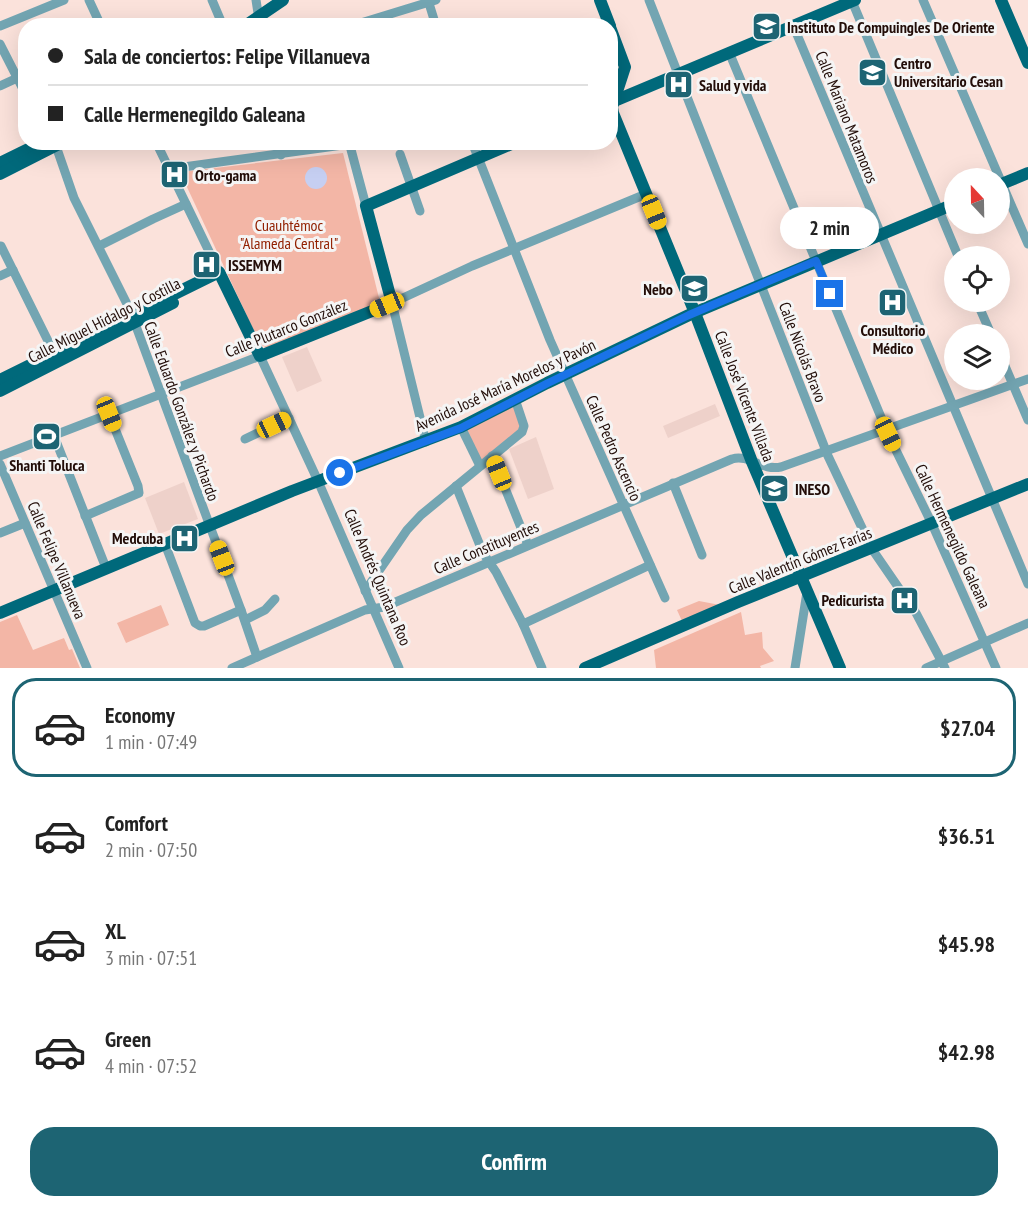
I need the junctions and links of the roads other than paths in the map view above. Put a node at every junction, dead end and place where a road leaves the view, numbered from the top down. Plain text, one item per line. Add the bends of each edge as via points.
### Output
1 (64, 0) edge
2 (89, 0) edge
3 (212, 0) edge
4 (256, 0) edge
5 (283, 0) edge
6 (600, 0) edge
7 (649, 0) edge
8 (854, 0) edge
9 (923, 0) edge
10 (1001, 0) edge
11 (431, 1) edge
12 (20, 18) edge
13 (97, 18) edge
14 (220, 18) edge
15 (259, 18) edge
16 (262, 18) edge
17 (377, 18) edge
18 (434, 18) edge
19 (607, 18) edge
20 (18, 19) edge
21 (793, 25) junction
22 (0, 26) edge
23 (0, 44) edge
24 (618, 48) edge
25 (729, 52) junction
26 (1028, 63) edge
27 (18, 71) edge
28 (678, 72) junction
29 (18, 77) edge
30 (0, 86) edge
31 (618, 87) edge
32 (618, 100) edge
33 (618, 125) edge
34 (27, 150) edge
35 (48, 150) edge
36 (62, 150) edge
37 (160, 150) edge
38 (281, 150) edge
39 (310, 150) edge
40 (352, 150) edge
41 (474, 150) edge
42 (498, 150) edge
43 (400, 154) dead end
44 (281, 155) junction
45 (477, 159) junction
46 (0, 164) edge
47 (993, 168) edge
48 (169, 169) junction
49 (1028, 173) edge
50 (0, 174) edge
51 (1010, 181) edge
52 (411, 188) junction
53 (646, 194) junction
54 (186, 204) junction
55 (366, 206) junction
56 (1010, 206) edge
57 (944, 208) edge
58 (939, 210) junction
59 (420, 211) dead end
60 (879, 234) junction
61 (1028, 244) edge
62 (2, 246) dead end
63 (99, 246) junction
64 (954, 246) edge
65 (513, 248) junction
66 (816, 261) junction
67 (13, 270) junction
68 (0, 276) edge
69 (221, 276) junction
70 (761, 284) junction
71 (392, 303) junction
72 (695, 313) junction
73 (132, 319) junction
74 (54, 353) junction
75 (260, 356) junction
76 (565, 374) junction
77 (1010, 378) edge
78 (0, 380) edge
79 (1028, 380) edge
80 (1013, 385) junction
81 (0, 390) edge
82 (160, 394) junction
83 (515, 399) junction
84 (952, 406) junction
85 (109, 414) junction
86 (289, 418) junction
87 (1028, 420) edge
88 (461, 428) junction
89 (886, 429) junction
90 (54, 436) junction
91 (245, 439) dead end
92 (426, 442) junction
93 (826, 451) junction
94 (0, 456) edge
95 (492, 456) junction
96 (752, 462) junction
97 (0, 464) edge
98 (480, 466) junction
99 (318, 481) junction
100 (673, 483) junction
101 (1028, 484) edge
102 (456, 486) junction
103 (992, 499) junction
104 (623, 504) junction
105 (85, 516) junction
106 (25, 523) junction
107 (932, 524) junction
108 (209, 526) junction
109 (0, 533) edge
110 (165, 544) junction
111 (528, 545) junction
112 (872, 549) junction
113 (702, 555) dead end
114 (489, 562) junction
115 (650, 564) junction
116 (105, 568) junction
117 (800, 577) junction
118 (1028, 584) edge
119 (54, 590) junction
120 (365, 591) junction
121 (807, 592) junction
122 (665, 598) dead end
123 (275, 599) dead end
124 (373, 608) junction
125 (241, 610) junction
126 (0, 613) edge
127 (245, 620) junction
128 (1028, 623) edge
129 (523, 624) junction
130 (985, 642) junction
131 (257, 657) junction
132 (944, 664) edge
133 (87, 668) edge
134 (232, 668) edge
135 (399, 668) edge
136 (542, 668) edge
137 (585, 668) edge
138 (795, 668) edge
139 (840, 668) edge
140 (926, 668) edge
141 (996, 668) edge

1 - 12 street
2 - 13 street
3 - 14 street
4 - 15 street
5 - 16 main road
6 - 19 main road
7 - 28 street, Calle Nicolás Bravo
8 - 21 main road
8 - 58 street
9 - 47 street
10 - 26 main road
11 - 17 street
11 - 18 street
20 - 22 street
21 - 25 main road
21 - 60 street, Calle Mariano Matamoros
23 - 27 street
24 - 31 main road via 625,67
25 - 28 main road
25 - 66 street, Calle Hermenegildo Galeana
28 - 32 main road
28 - 70 street, Calle Nicolás Bravo
29 - 30 street
33 - 53 main road, Calle José Vicente Villada
34 - 46 main road
35 - 50 main road
36 - 63 street, Calle Eduardo González y Pichardo via 74,198
37 - 48 street, Calle Andrés Quintana Roo
38 - 44 street
39 - 44 street
40 - 55 street
41 - 45 street, Calle Pedro Ascencio
42 - 45 main road
43 - 52 street
44 - 48 street
45 - 52 main road
45 - 65 street, Calle Pedro Ascencio
48 - 54 street, Calle Andrés Quintana Roo
49 - 51 main road
52 - 55 main road
52 - 59 street
53 - 65 street, Calle Plutarco González
53 - 72 main road, Calle José Vicente Villada
54 - 63 street
54 - 69 street, Calle Andrés Quintana Roo
55 - 71 main road
56 - 61 street
57 - 58 main road, Avenida José María Morelos y Pavón
58 - 60 main road, Avenida José María Morelos y Pavón
58 - 64 street
60 - 66 main road, Avenida José María Morelos y Pavón
60 - 84 street, Calle Mariano Matamoros
62 - 67 street
63 - 73 street, Calle Eduardo González y Pichardo
65 - 71 street, Calle Plutarco González
65 - 76 street, Calle Pedro Ascencio
66 - 70 main road, Avenida José María Morelos y Pavón
66 - 89 street, Calle Hermenegildo Galeana
67 - 68 street
67 - 74 street
69 - 73 main road, Calle Miguel Hidalgo y Costilla
69 - 75 main road, Calle Andrés Quintana Roo
70 - 72 main road, Avenida José María Morelos y Pavón
70 - 93 street, Calle Nicolás Bravo
71 - 75 main road, Calle Plutarco González
71 - 92 street
72 - 76 main road, Avenida José María Morelos y Pavón
72 - 96 main road, Calle José Vicente Villada
73 - 74 main road, Calle Miguel Hidalgo y Costilla
73 - 81 main road, Calle Miguel Hidalgo y Costilla
73 - 82 street, Calle Eduardo González y Pichardo
74 - 78 main road, Calle Miguel Hidalgo y Costilla
75 - 82 street, Calle Plutarco González
75 - 86 street, Calle Andrés Quintana Roo
76 - 83 main road, Avenida José María Morelos y Pavón
76 - 104 street, Calle Pedro Ascencio
77 - 80 street
79 - 80 street, Calle Constituyentes
80 - 84 street, Calle Constituyentes
80 - 87 street
82 - 85 street, Calle Plutarco González
82 - 108 street, Calle Eduardo González y Pichardo
83 - 88 main road, Avenida José María Morelos y Pavón
83 - 95 street via 523,431
84 - 89 street, Calle Constituyentes
84 - 103 street, Calle Mariano Matamoros
85 - 90 street, Calle Plutarco González
85 - 105 street via 140,491
86 - 91 street
86 - 99 street, Calle Andrés Quintana Roo
88 - 92 main road, Avenida José María Morelos y Pavón
88 - 98 street
89 - 93 street, Calle Constituyentes
89 - 107 street, Calle Hermenegildo Galeana
90 - 94 street, Calle Plutarco González
90 - 105 street
92 - 99 main road, Avenida José María Morelos y Pavón
93 - 96 street, Calle Constituyentes via 775,468
93 - 112 street, Calle Nicolás Bravo
95 - 98 street
95 - 111 street
96 - 100 street, Calle Constituyentes via 736,457
96 - 117 main road, Calle José Vicente Villada
97 - 106 street, Calle Felipe Villanueva
98 - 102 street
99 - 108 main road, Avenida José María Morelos y Pavón
99 - 120 street, Calle Andrés Quintana Roo
100 - 104 street, Calle Constituyentes
100 - 113 street
101 - 103 main road, Calle Valentín Gómez Farías
102 - 114 street
102 - 120 street via 408,530
103 - 107 main road, Calle Valentín Gómez Farías
103 - 118 street, Calle Mariano Matamoros
104 - 111 street, Calle Constituyentes
104 - 115 street, Calle Pedro Ascencio
105 - 116 street
106 - 109 street
106 - 119 street, Calle Felipe Villanueva
107 - 112 main road, Calle Valentín Gómez Farías
107 - 130 street, Calle Hermenegildo Galeana
108 - 110 main road, Avenida José María Morelos y Pavón
108 - 125 street, Calle Eduardo González y Pichardo
110 - 116 main road, Avenida José María Morelos y Pavón
110 - 125 street via 195,623 204,626
111 - 114 street, Calle Constituyentes
112 - 117 main road, Calle Valentín Gómez Farías
112 - 132 street, Calle Nicolás Bravo via 916,613
114 - 124 street, Calle Constituyentes via 384,607
114 - 129 street
115 - 122 street, Calle Pedro Ascencio
115 - 129 street
116 - 119 main road, Avenida José María Morelos y Pavón
117 - 121 main road, Calle José Vicente Villada
117 - 137 main road, Calle Valentín Gómez Farías
119 - 126 main road, Avenida José María Morelos y Pavón
119 - 133 street, Calle Felipe Villanueva
120 - 124 street, Calle Andrés Quintana Roo
121 - 138 street
121 - 139 main road, Calle José Vicente Villada
123 - 127 street via 265,610
124 - 131 street, Calle Constituyentes
124 - 135 street, Calle Andrés Quintana Roo
125 - 127 street, Calle Eduardo González y Pichardo
127 - 131 street, Calle Eduardo González y Pichardo
128 - 130 street
129 - 136 street
130 - 132 street
130 - 141 street, Calle Hermenegildo Galeana
131 - 134 street, Calle Constituyentes
132 - 140 street

